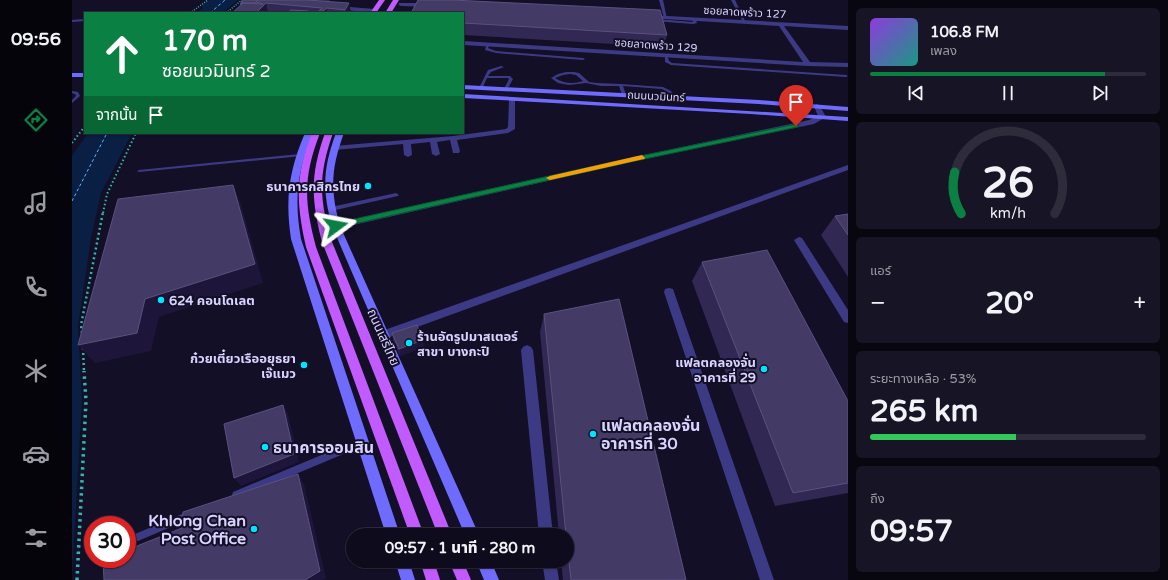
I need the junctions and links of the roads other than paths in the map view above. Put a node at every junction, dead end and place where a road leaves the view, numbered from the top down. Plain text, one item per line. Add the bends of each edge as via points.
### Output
1 (382, 0) edge
2 (387, 0) edge
3 (396, 0) edge
4 (661, 0) edge
5 (733, 0) edge
6 (401, 4) edge
7 (432, 5) edge
8 (329, 7) edge
9 (376, 12) edge
10 (389, 12) edge
11 (644, 18) joint
12 (666, 18) junction
13 (84, 20) edge
14 (694, 20) junction
15 (72, 21) edge
16 (745, 22) junction
17 (780, 24) junction
18 (848, 28) edge
19 (464, 43) edge
20 (488, 44) junction
21 (666, 56) junction
22 (584, 59) dead end
23 (808, 64) junction
24 (848, 65) edge
25 (502, 67) dead end
26 (72, 75) edge
27 (84, 75) edge
28 (846, 76) dead end
29 (486, 77) junction
30 (586, 82) junction
31 (621, 85) junction
32 (464, 87) edge
33 (481, 88) junction
34 (506, 89) junction
35 (72, 92) edge
36 (464, 96) edge
37 (624, 96) junction
38 (479, 97) junction
39 (675, 98) junction
40 (512, 100) junction
41 (72, 102) edge
42 (817, 106) junction
43 (848, 109) edge
44 (822, 117) junction
45 (848, 119) edge
46 (309, 134) edge
47 (316, 134) edge
48 (329, 134) edge
49 (340, 134) edge
50 (453, 138) junction
51 (433, 139) junction
52 (407, 141) junction
53 (334, 148) junction
54 (456, 152) dead end
55 (436, 154) dead end
56 (300, 155) junction
57 (408, 155) dead end
58 (848, 167) edge
59 (139, 171) dead end
60 (396, 195) dead end
61 (331, 209) junction
62 (336, 226) junction
63 (799, 240) dead end
64 (669, 292) dead end
65 (848, 319) edge
66 (383, 335) junction
67 (527, 350) dead end
68 (362, 442) junction
69 (225, 500) edge
70 (196, 512) edge
71 (391, 528) edge
72 (414, 528) edge
73 (442, 528) edge
74 (469, 528) edge
75 (545, 528) edge
76 (138, 537) dead end
77 (404, 568) edge
78 (429, 568) edge
79 (459, 568) edge
80 (486, 568) edge
81 (550, 568) edge
82 (408, 580) edge
83 (434, 580) edge
84 (464, 580) edge
85 (492, 580) edge
86 (552, 580) edge
87 (766, 580) edge

1 - 9 main road
2 - 9 main road
3 - 10 main road
4 - 12 lane
5 - 16 lane
6 - 7 street
8 - 9 street
11 - 12 street, ซอยลาดพร้าว 127
11 - 14 lane via 693,23
12 - 14 street, ซอยลาดพร้าว 127
13 - 15 lane
14 - 16 street, ซอยลาดพร้าว 127
16 - 17 street, ซอยลาดพร้าว 127
17 - 18 street, ซอยลาดพร้าว 127
17 - 23 street
19 - 20 street, ซอยลาดพร้าว 129
20 - 21 street, ซอยลาดพร้าว 129
20 - 22 lane via 486,49 496,52
21 - 23 street, ซอยลาดพร้าว 129
21 - 28 lane via 667,62 671,64
23 - 24 street, ซอยลาดพร้าว 129
25 - 29 lane via 489,70
26 - 27 main road
29 - 33 lane
29 - 34 lane via 509,77 511,79
30 - 30 lane via 581,76 574,74 553,78 568,84
30 - 31 lane
31 - 37 lane
31 - 39 lane via 663,88
32 - 33 main road, ถนนนวมินทร์
33 - 34 main road, ถนนนวมินทร์
33 - 38 main road
34 - 37 main road, ถนนนวมินทร์
35 - 41 lane via 78,96
36 - 38 main road, ถนนนวมินทร์
37 - 39 main road, ถนนนวมินทร์
38 - 40 main road, ถนนนวมินทร์
39 - 42 main road, ถนนนวมินทร์
40 - 44 main road, ถนนนวมินทร์
40 - 50 street via 510,130
42 - 43 main road, ถนนนวมินทร์
42 - 44 street
44 - 45 main road, ถนนนวมินทร์
44 - 62 street via 811,122
46 - 56 main road
47 - 72 main road via 302,178 304,222
48 - 73 main road via 317,175 316,197 320,219
49 - 53 main road, ถนนเสรีไทย
50 - 51 street
50 - 54 street
51 - 52 street
51 - 55 street
52 - 53 street
52 - 57 street
53 - 61 main road, ถนนเสรีไทย via 327,179
56 - 59 lane
56 - 68 main road via 291,199 296,239
58 - 66 street
60 - 61 lane
61 - 62 main road, ถนนเสรีไทย
62 - 66 main road, ถนนเสรีไทย
63 - 65 street
64 - 87 street
66 - 74 main road, ถนนเสรีไทย
67 - 75 street
68 - 69 lane
68 - 71 main road
70 - 76 lane
77 - 82 main road
78 - 83 main road
79 - 84 main road
80 - 85 main road
81 - 86 street

